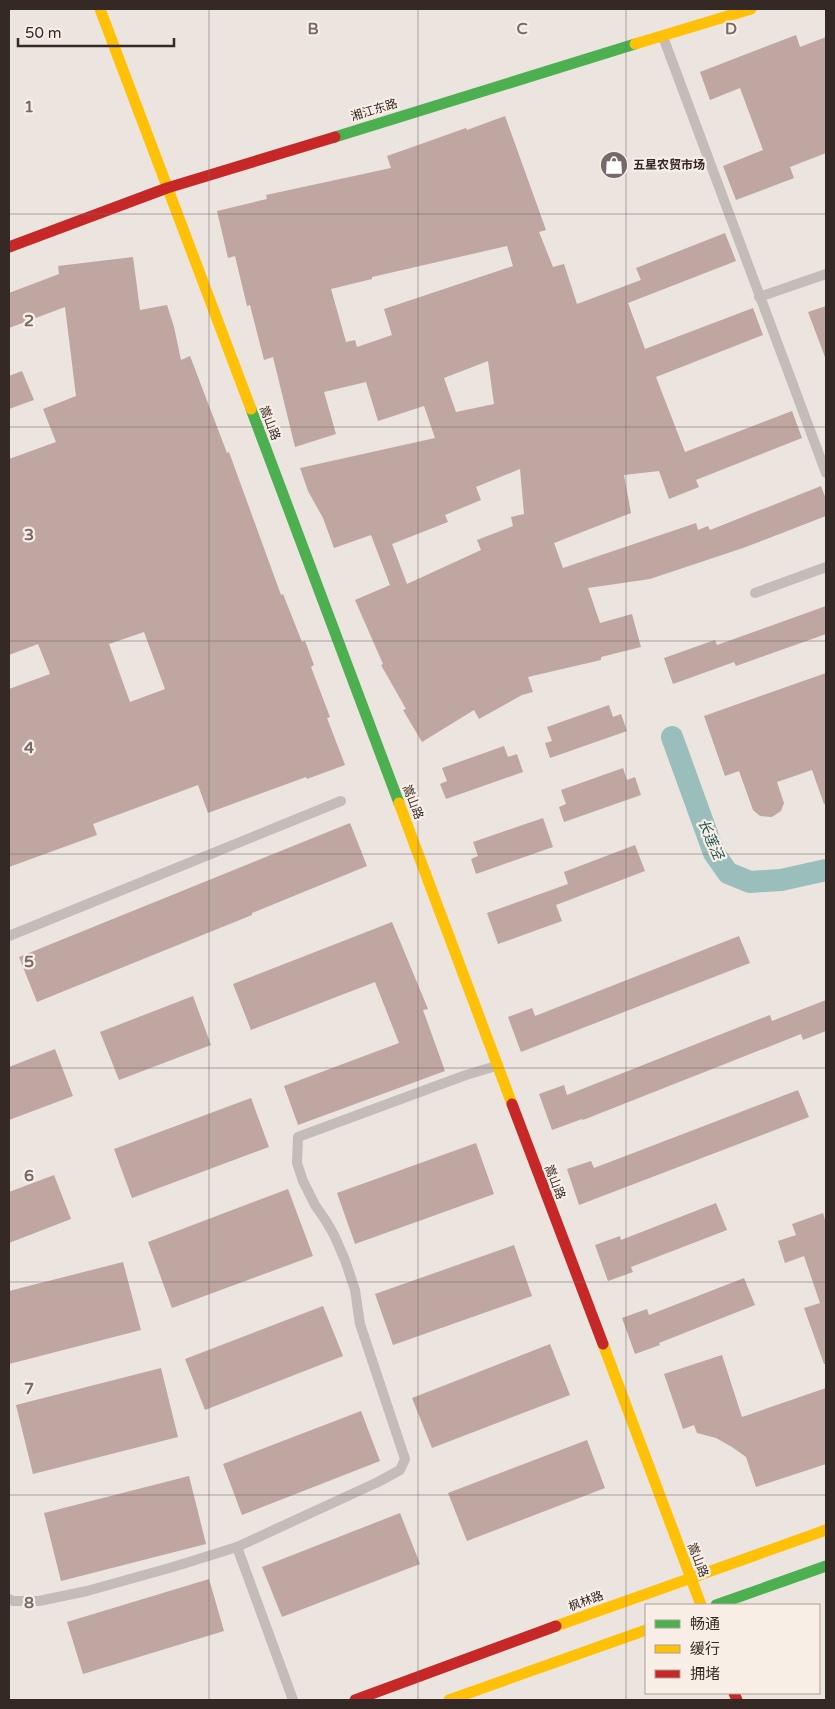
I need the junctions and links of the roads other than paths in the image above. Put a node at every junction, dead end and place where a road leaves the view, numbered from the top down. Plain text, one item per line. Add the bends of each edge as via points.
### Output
1 (100, 9) edge
2 (751, 9) edge
3 (662, 36) junction
4 (167, 188) junction
5 (9, 247) edge
6 (826, 274) edge
7 (759, 297) junction
8 (826, 473) edge
9 (826, 567) edge
10 (755, 593) dead end
11 (341, 801) dead end
12 (9, 936) edge
13 (496, 1065) junction
14 (826, 1530) edge
15 (237, 1547) junction
16 (826, 1566) edge
17 (689, 1578) junction
18 (9, 1599) edge
19 (701, 1604) edge
20 (719, 1604) edge
21 (645, 1630) edge
22 (293, 1700) edge
23 (356, 1700) edge
24 (449, 1700) edge

1 - 4 street, 嵩山路
2 - 3 street, 湘江东路
3 - 4 street, 湘江东路
3 - 7 lane
4 - 5 street, 湘江东路
4 - 13 street, 嵩山路
6 - 7 lane
7 - 8 lane
9 - 10 lane
11 - 12 lane
13 - 15 lane via 298,1137 297,1163 303,1181 345,1260 355,1290 360,1324 405,1459 400,1470 378,1482
13 - 17 street, 嵩山路
14 - 17 street, 枫林路
15 - 18 lane via 39,1601
15 - 22 lane
16 - 20 street
17 - 19 street, 嵩山路
17 - 23 street, 枫林路
21 - 24 street

